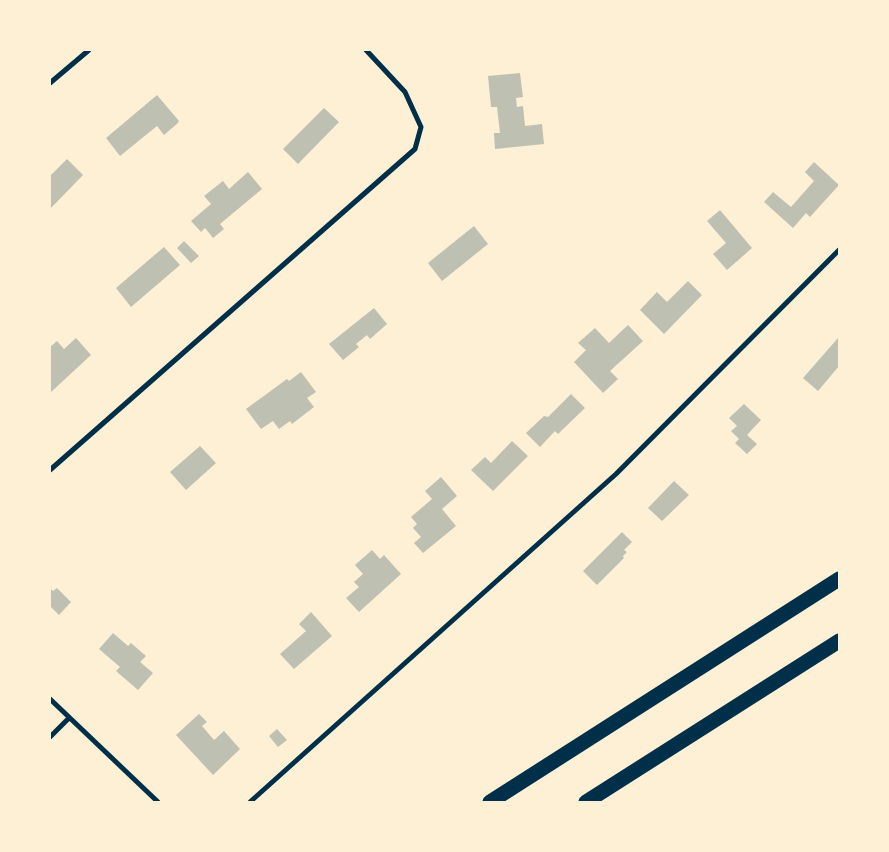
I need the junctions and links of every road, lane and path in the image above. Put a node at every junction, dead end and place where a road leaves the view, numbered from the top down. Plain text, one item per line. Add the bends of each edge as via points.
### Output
1 (89, 50) edge
2 (366, 50) edge
3 (50, 83) edge
4 (839, 250) edge
5 (50, 470) edge
6 (839, 579) edge
7 (839, 641) edge
8 (50, 699) edge
9 (69, 718) junction
10 (50, 737) edge
11 (158, 802) edge
12 (250, 802) edge
13 (490, 802) edge
14 (586, 802) edge

1 - 3 street
2 - 5 street via 405,92 420,126 415,149
4 - 12 street via 616,474
6 - 13 highway
7 - 14 highway
8 - 9 street
9 - 10 street
9 - 11 street

